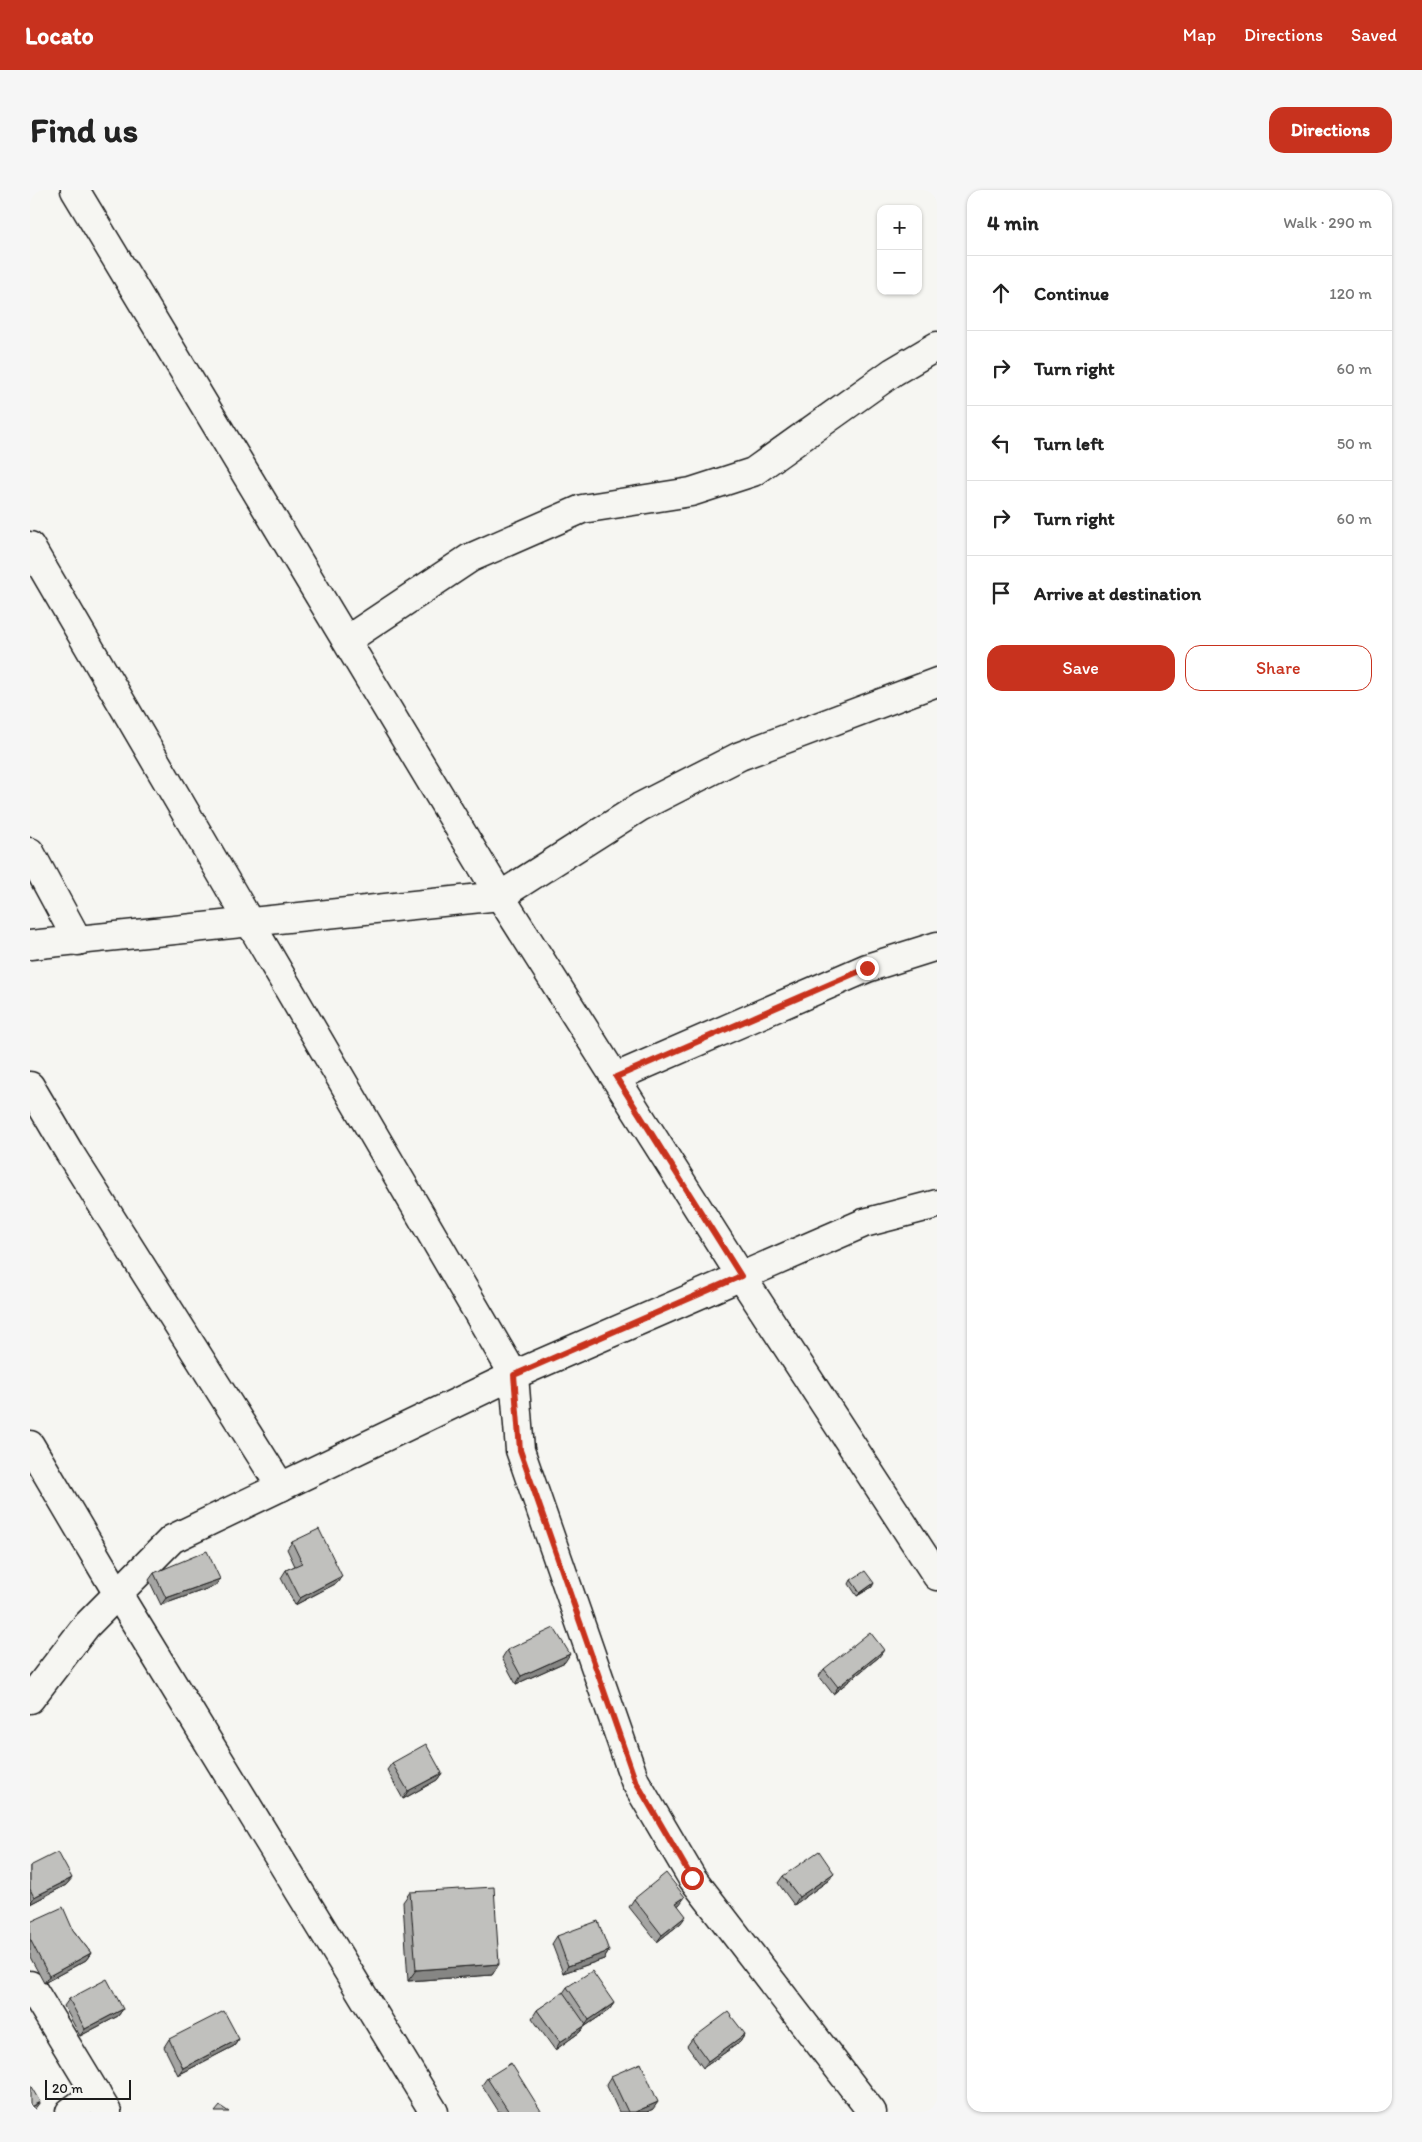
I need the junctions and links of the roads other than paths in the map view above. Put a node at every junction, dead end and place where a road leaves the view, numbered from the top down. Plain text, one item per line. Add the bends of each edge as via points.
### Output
1 (75, 190) edge
2 (937, 346) edge
3 (30, 546) edge
4 (348, 640) junction
5 (937, 682) edge
6 (30, 852) edge
7 (500, 896) junction
8 (250, 924) junction
9 (78, 941) junction
10 (30, 945) edge
11 (937, 946) edge
12 (616, 1077) junction
13 (30, 1086) edge
14 (937, 1204) edge
15 (741, 1276) junction
16 (514, 1375) junction
17 (30, 1445) edge
18 (281, 1487) junction
19 (937, 1576) edge
20 (118, 1594) junction
21 (30, 1700) edge
22 (30, 1984) edge
23 (102, 2103) edge
24 (70, 2112) edge
25 (434, 2112) edge
26 (872, 2112) edge

1 - 4 street
2 - 4 street via 893,372 753,472 691,492 582,509 470,558
3 - 8 street
4 - 7 street
5 - 7 street via 740,756 640,807
6 - 9 street
7 - 8 street
7 - 12 street
8 - 9 street
8 - 16 street
9 - 10 street
11 - 12 street via 867,968
12 - 15 street
13 - 18 street
14 - 15 street via 864,1223
15 - 16 street
15 - 19 street
16 - 18 street
16 - 26 street via 520,1450 635,1780 692,1878
17 - 20 street
18 - 20 street via 172,1539
20 - 21 street via 86,1626
20 - 25 street
22 - 23 street
23 - 24 street

